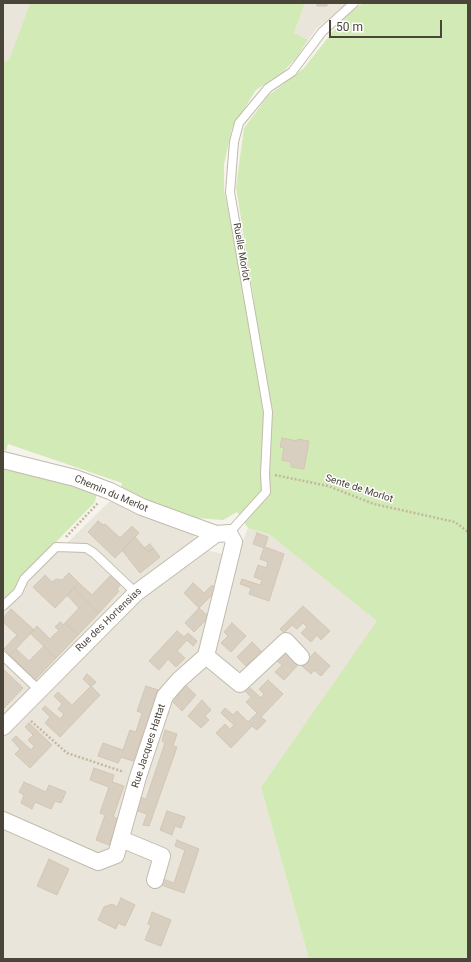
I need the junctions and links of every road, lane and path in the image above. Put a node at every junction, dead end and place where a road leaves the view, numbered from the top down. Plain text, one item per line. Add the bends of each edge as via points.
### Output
1 (354, 3) edge
2 (3, 460) edge
3 (265, 474) junction
4 (110, 491) junction
5 (468, 532) edge
6 (223, 533) junction
7 (56, 547) junction
8 (136, 593) junction
9 (3, 606) edge
10 (3, 656) edge
11 (206, 656) junction
12 (302, 657) dead end
13 (39, 690) junction
14 (19, 710) junction
15 (3, 727) edge
16 (138, 777) junction
17 (3, 820) edge
18 (120, 839) junction
19 (154, 880) dead end

1 - 3 lane, Ruelle Morlot via 322,32 292,72 268,88 239,124 234,142 230,192 268,412
2 - 4 street, Chemin du Merlot via 75,478
3 - 5 path, Sente de Morlot via 328,486 374,504 455,522
3 - 6 lane, Ruelle Morlot via 266,492
4 - 6 street, Chemin du Merlot via 142,507
4 - 7 path
6 - 8 street, Rue des Hortensias
6 - 11 street via 234,542
7 - 8 lane via 86,548
7 - 9 lane via 24,579 18,592
8 - 13 street, Rue des Hortensias
10 - 13 lane
11 - 12 street via 240,684 286,641
11 - 16 street, Rue Jacques Hattat via 179,680 166,696
13 - 14 street, Rue des Hortensias
14 - 15 street, Rue des Hortensias
14 - 16 path via 67,753
16 - 18 street, Rue Jacques Hattat
17 - 18 street, Rue Jacques Hattat via 98,862 116,855
18 - 19 street via 162,856

